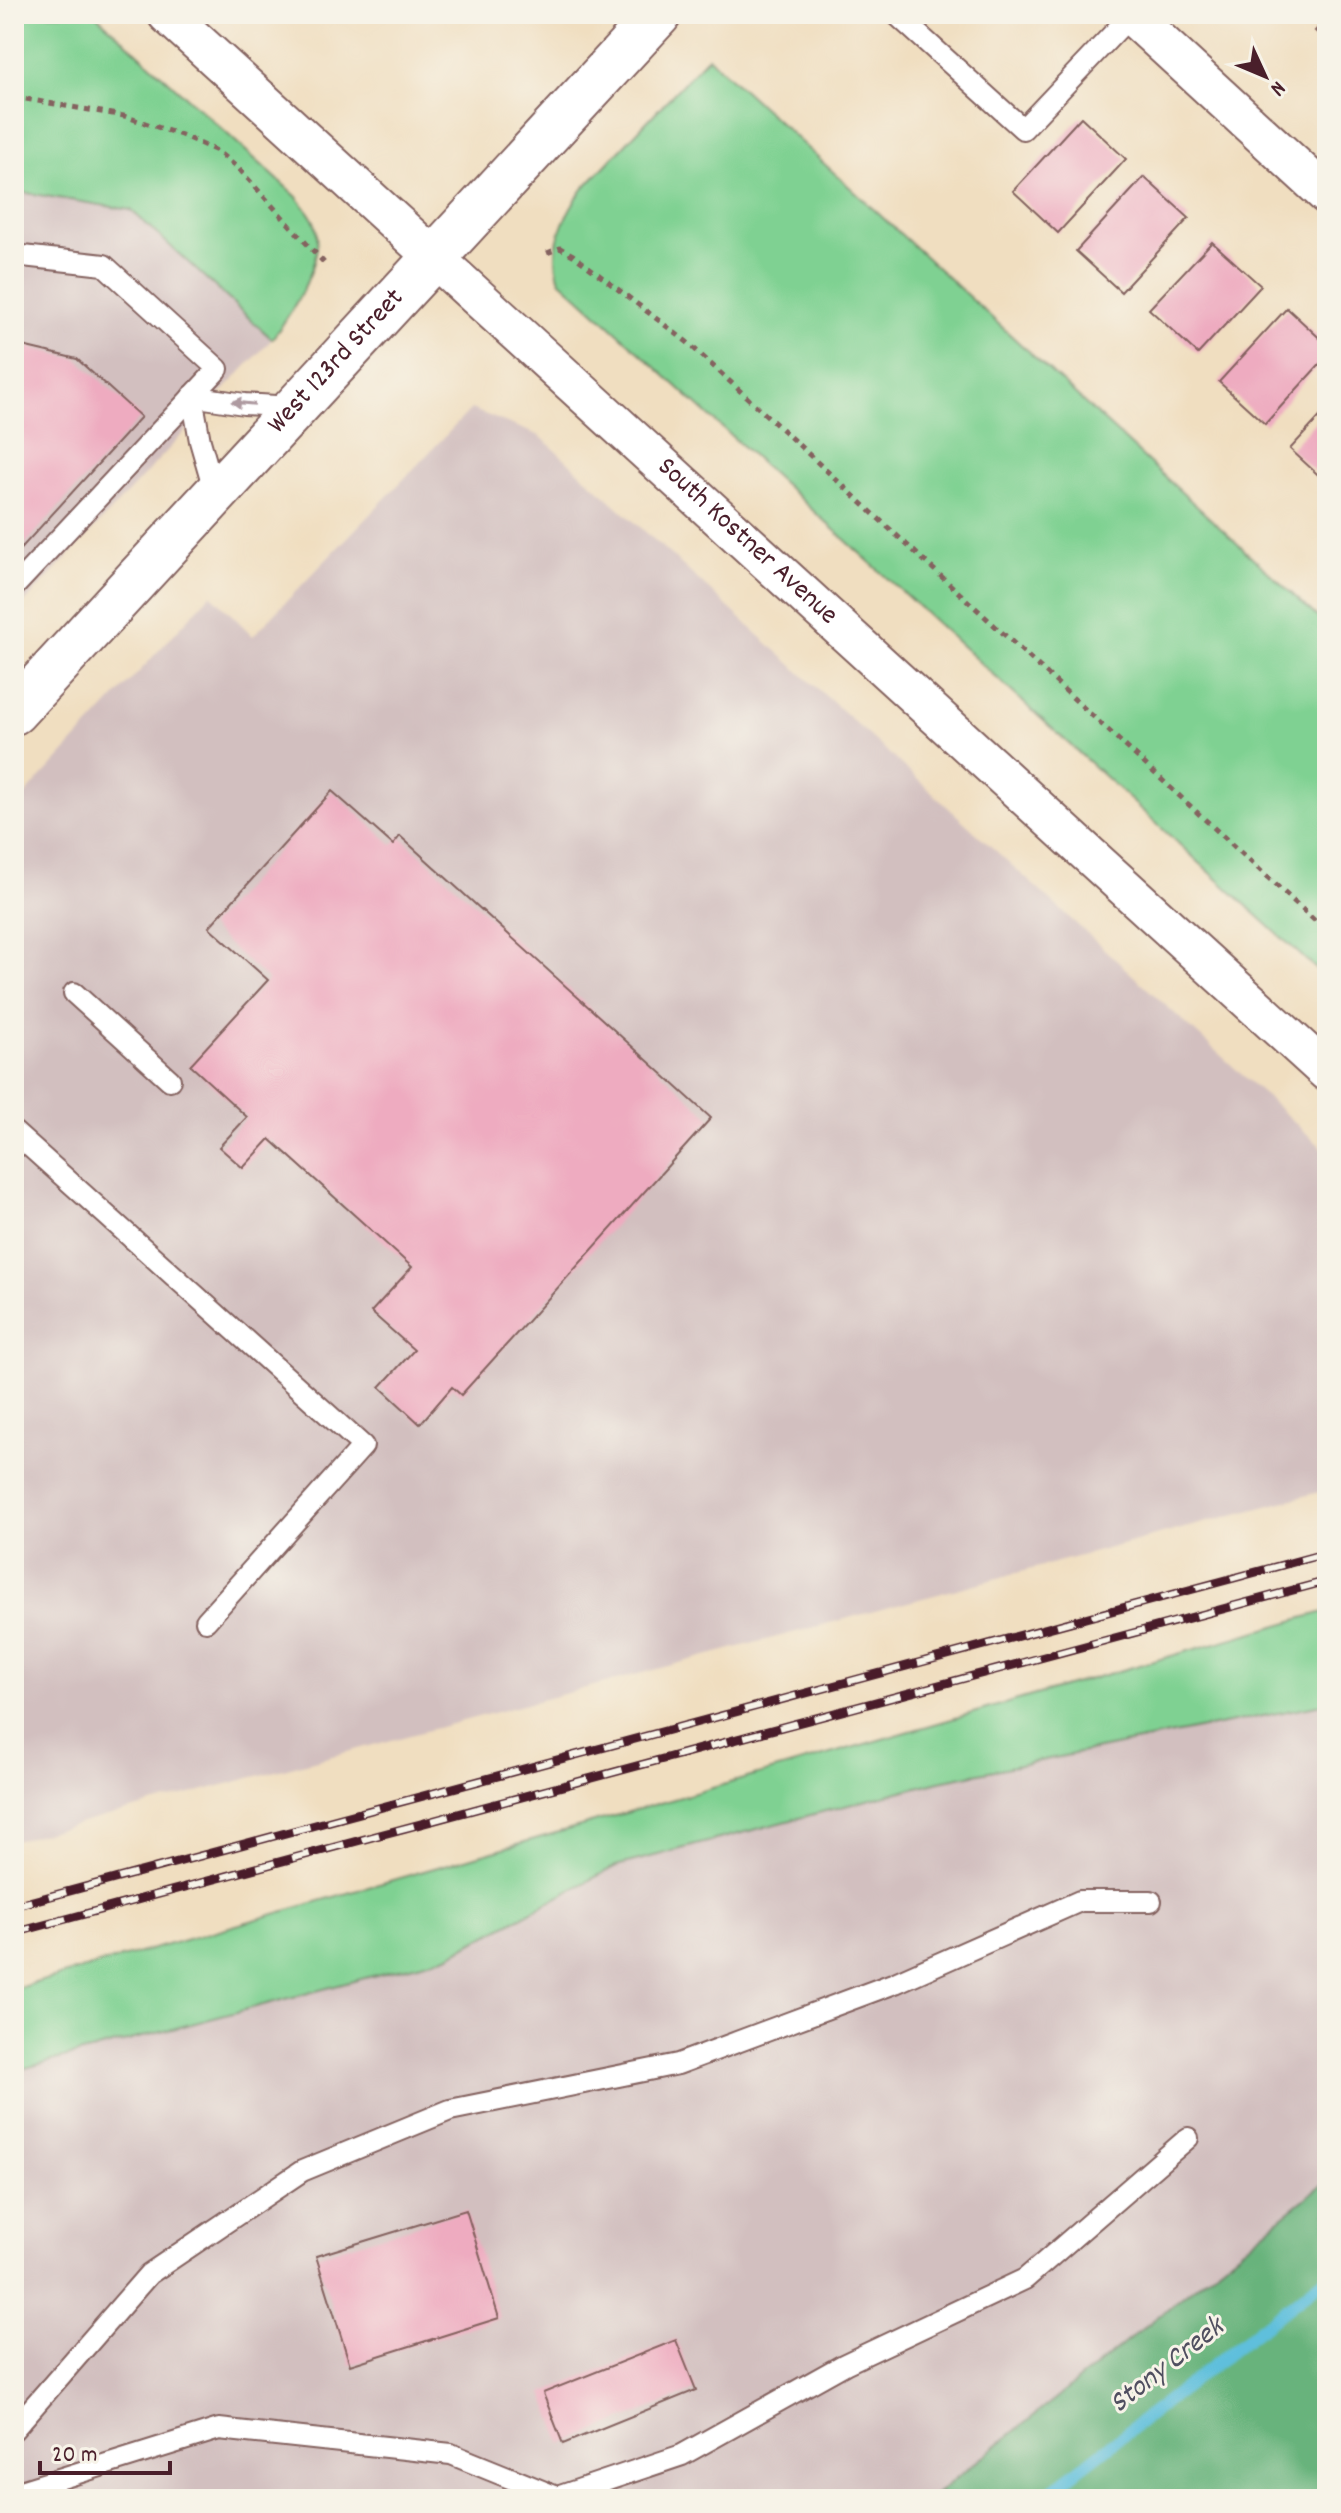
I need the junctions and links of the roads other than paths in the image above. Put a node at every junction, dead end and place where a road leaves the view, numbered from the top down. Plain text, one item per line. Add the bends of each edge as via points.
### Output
1 (167, 14) edge
2 (659, 14) edge
3 (896, 14) edge
4 (1130, 14) edge
5 (1327, 195) edge
6 (14, 255) edge
7 (434, 256) junction
8 (192, 396) junction
9 (295, 407) junction
10 (215, 493) junction
11 (14, 587) edge
12 (14, 712) edge
13 (74, 993) dead end
14 (1327, 1072) edge
15 (170, 1080) dead end
16 (14, 1132) edge
17 (206, 1621) dead end
18 (1151, 1901) dead end
19 (1188, 2138) dead end
20 (14, 2429) edge
21 (14, 2493) edge

1 - 7 street, South Kostner Avenue
2 - 7 street, West 123rd Street
3 - 4 lane via 1023,129
4 - 5 street
6 - 8 lane via 104,265 218,369
7 - 9 street, West 123rd Street
7 - 14 street, South Kostner Avenue
9 -> 8 lane
8 - 10 lane
8 - 11 lane
9 - 10 street, West 123rd Street
10 - 12 street, West 123rd Street
13 - 15 lane
16 - 17 lane via 363,1446
18 - 20 lane via 1080,1901 895,1983 678,2064 450,2110 302,2171 149,2274
19 - 21 lane via 1025,2279 845,2364 682,2455 557,2497 451,2454 219,2429

